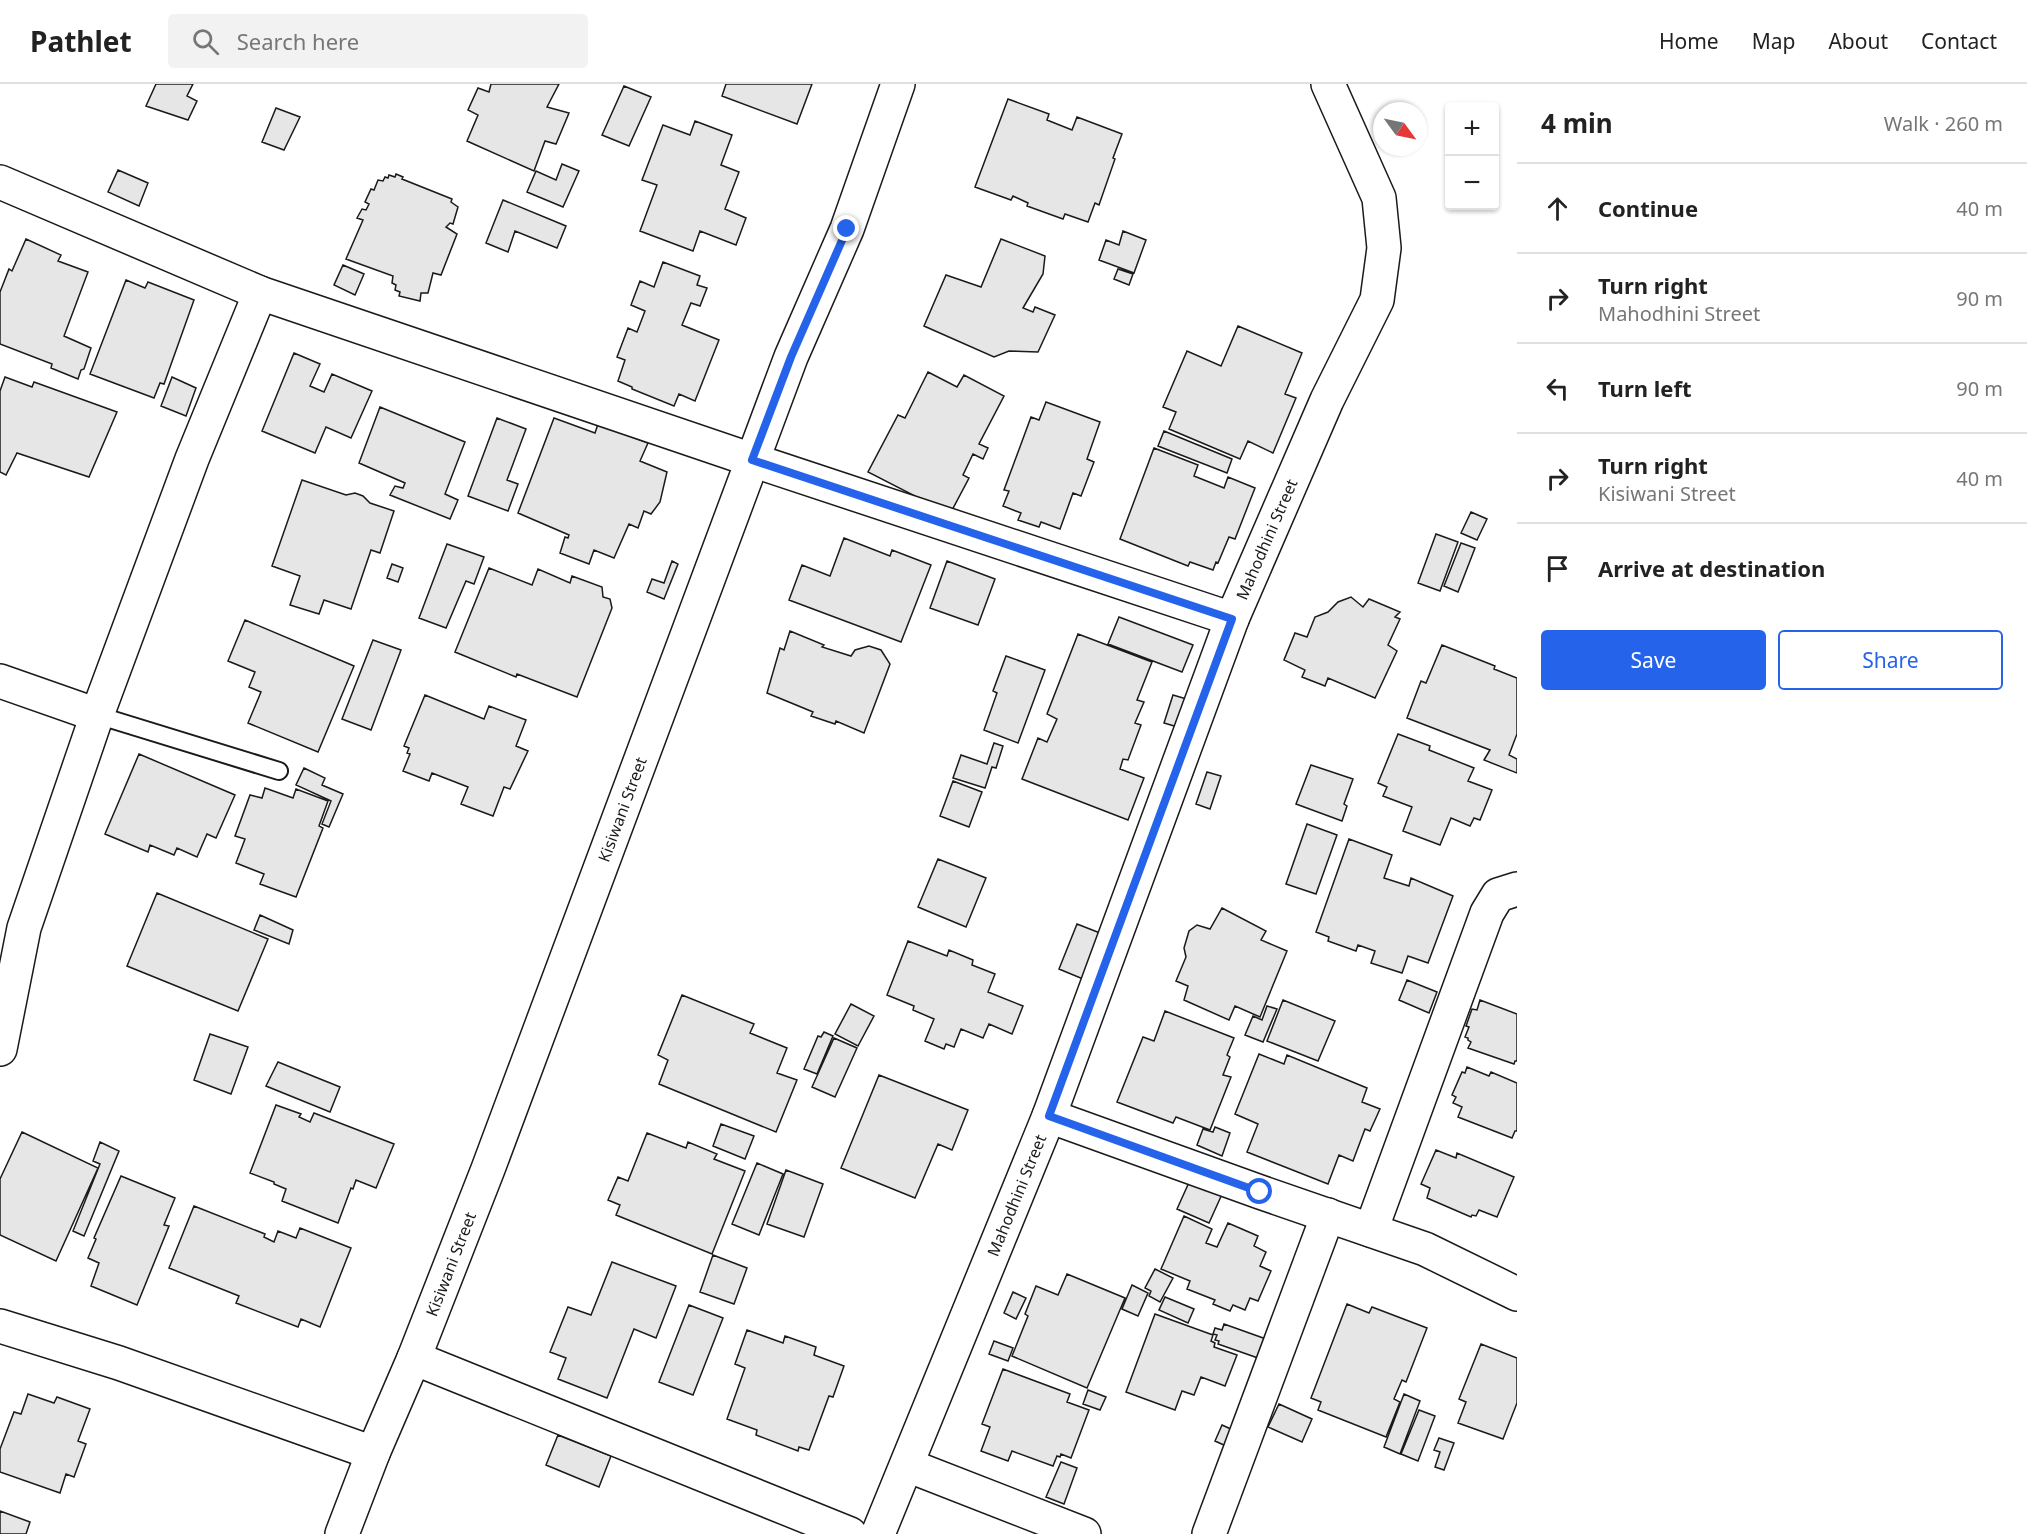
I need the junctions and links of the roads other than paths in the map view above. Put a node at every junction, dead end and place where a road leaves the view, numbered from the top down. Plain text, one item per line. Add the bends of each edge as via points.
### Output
1 (898, 84) edge
2 (1328, 84) edge
3 (0, 182) edge
4 (260, 293) junction
5 (752, 460) junction
6 (1232, 619) junction
7 (0, 681) edge
8 (97, 715) junction
9 (279, 771) dead end
10 (1517, 889) edge
11 (0, 1049) edge
12 (1049, 1116) junction
13 (1328, 1215) junction
14 (1371, 1230) junction
15 (1517, 1293) edge
16 (0, 1326) edge
17 (414, 1358) junction
18 (373, 1453) junction
19 (907, 1465) junction
20 (342, 1534) edge
21 (850, 1534) edge
22 (878, 1534) edge
23 (1084, 1534) edge
24 (1209, 1534) edge

1 - 5 street, Kisiwani Street via 847,229 791,357
2 - 6 street, Mahodhini Street via 1379,198 1384,248 1377,300 1327,400
3 - 4 street
4 - 5 street
4 - 8 street via 192,459
5 - 6 street
5 - 17 street, Kisiwani Street
6 - 12 street, Mahodhini Street
7 - 8 street
8 - 9 lane
8 - 11 street via 24,928
10 - 14 street via 1498,895 1487,913
12 - 13 street
12 - 19 street, Mahodhini Street
13 - 14 street
13 - 24 street
14 - 15 street via 1425,1249
16 - 18 street via 119,1363
17 - 18 street, Kisiwani Street
17 - 21 street
18 - 20 street, Kisiwani Street
19 - 22 street, Mahodhini Street
19 - 23 street

